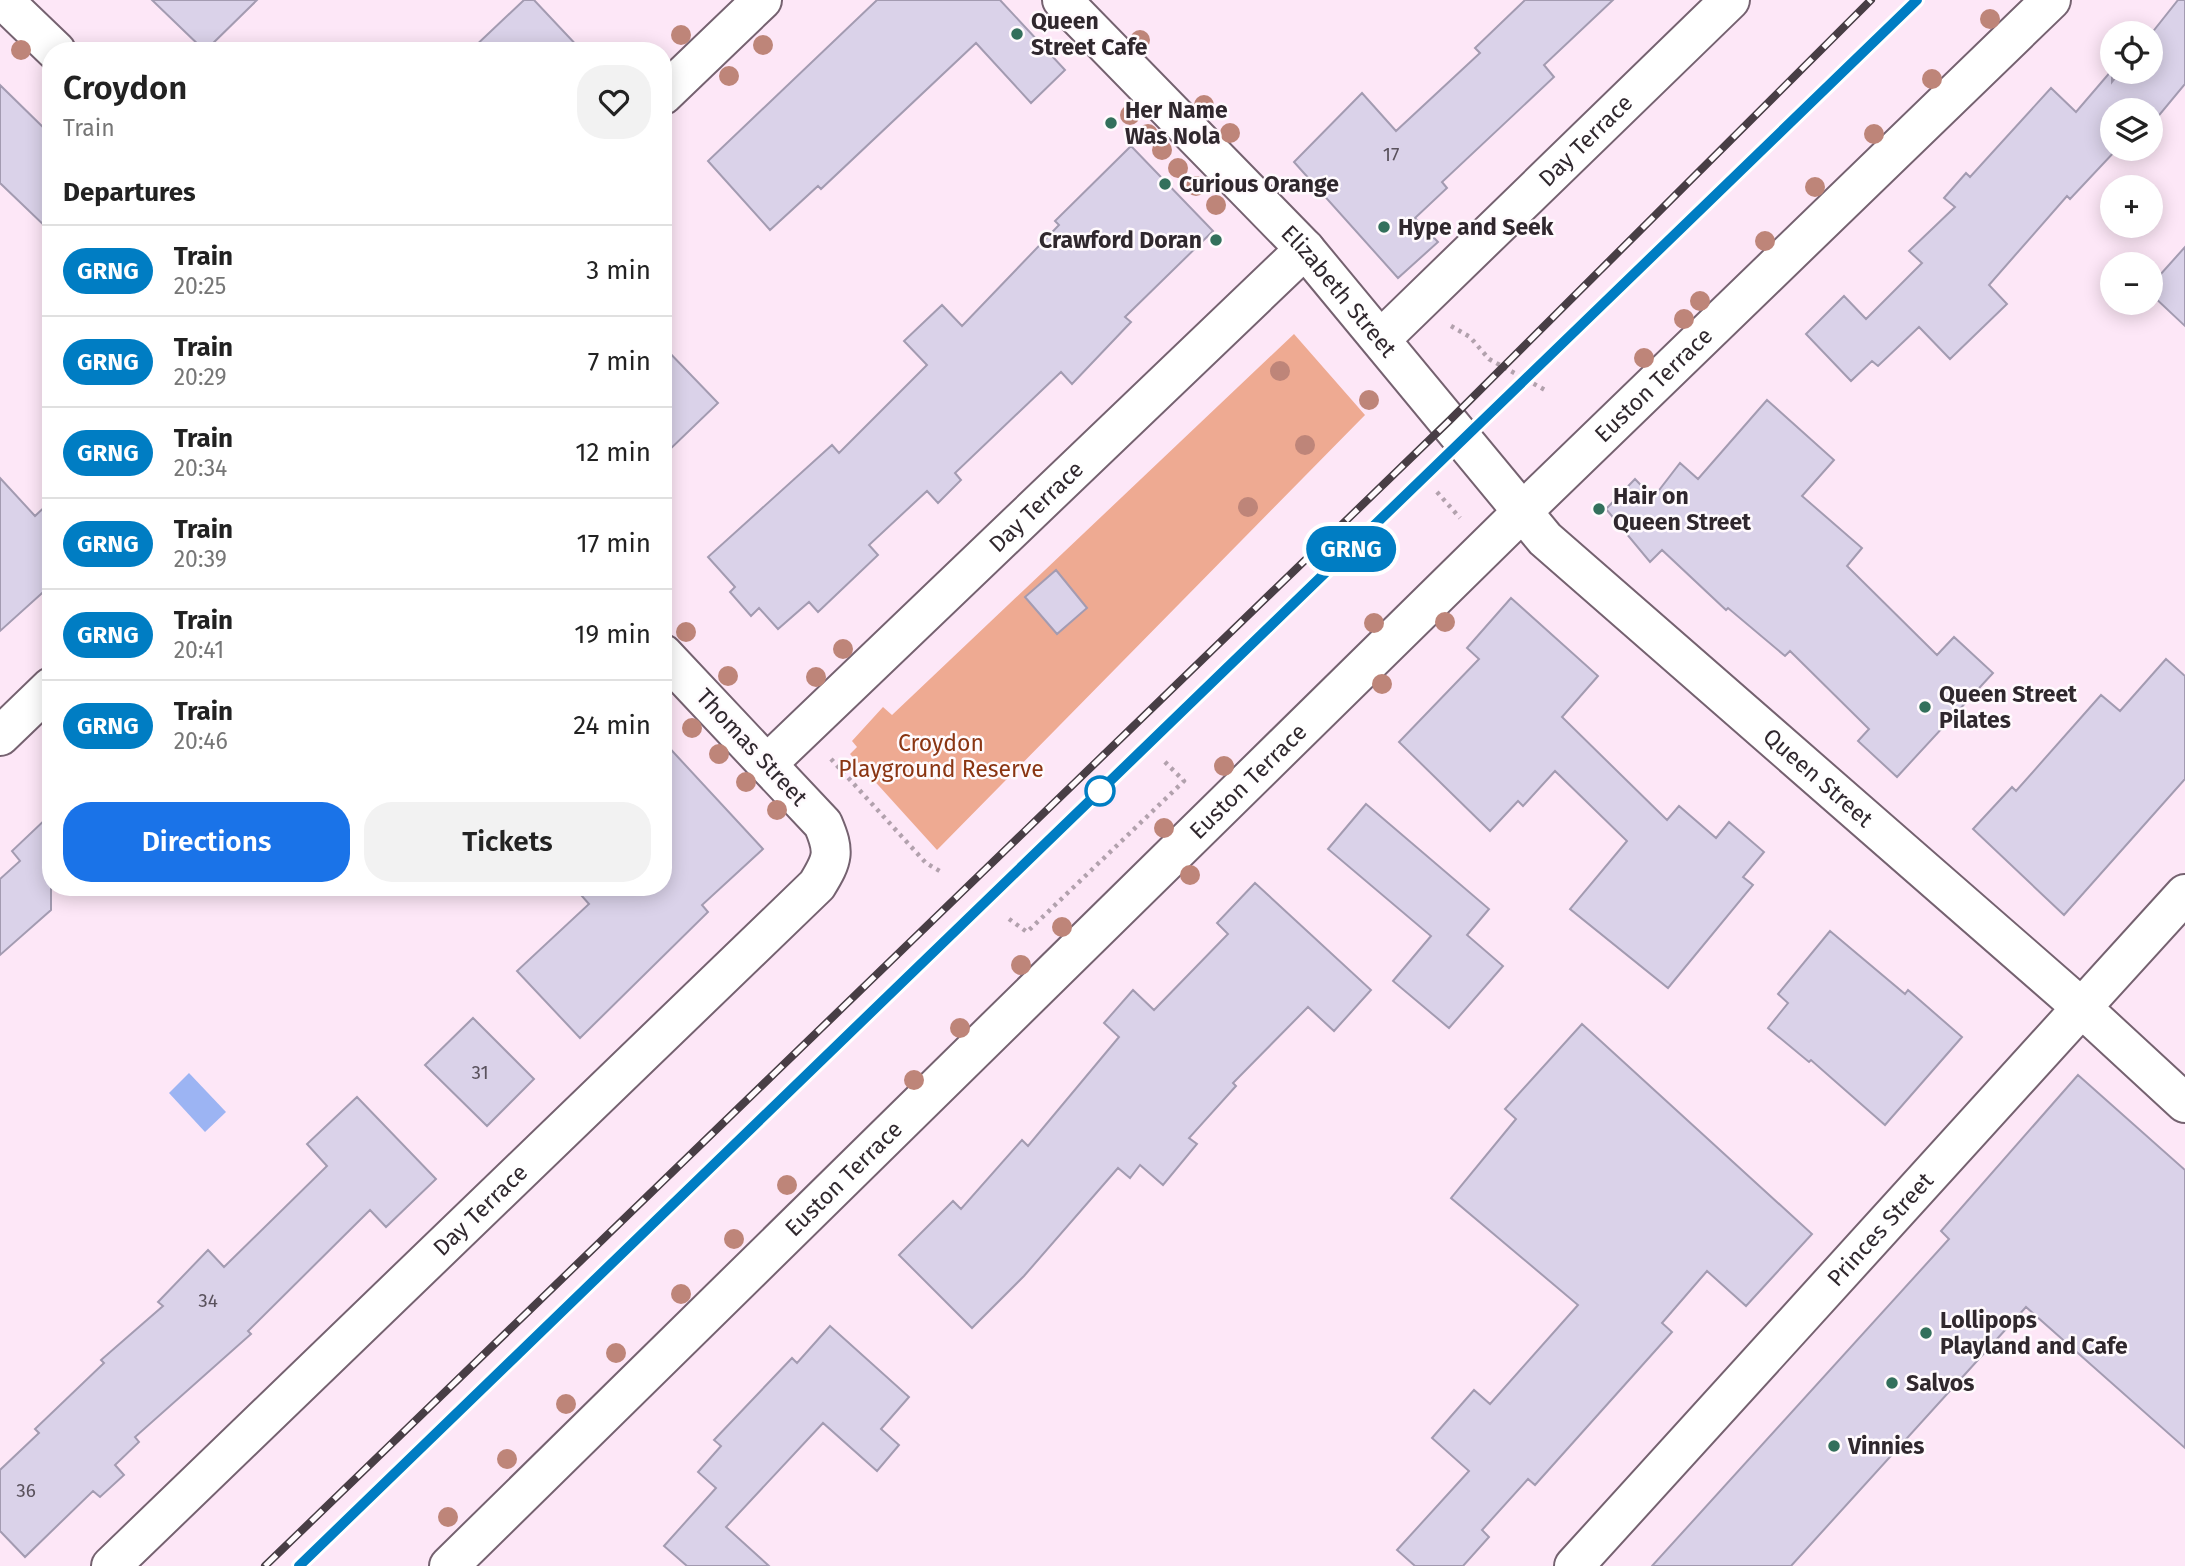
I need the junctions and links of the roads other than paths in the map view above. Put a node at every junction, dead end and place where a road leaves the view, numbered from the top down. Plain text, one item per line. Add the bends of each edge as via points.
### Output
1 (4, 0) edge
2 (762, 0) edge
3 (1062, 0) edge
4 (1730, 0) edge
5 (2051, 0) edge
6 (47, 42) edge
7 (672, 86) edge
8 (1305, 249) junction
9 (1381, 339) junction
10 (1464, 439) joint
11 (1523, 511) junction
12 (672, 663) edge
13 (42, 696) edge
14 (0, 736) edge
15 (768, 763) junction
16 (832, 846) joint
17 (2185, 894) edge
18 (2082, 1008) junction
19 (2185, 1103) edge
20 (111, 1566) edge
21 (449, 1566) edge
22 (1574, 1566) edge

1 - 6 street
2 - 7 street
3 - 8 street, Elizabeth Street
4 - 9 street, Day Terrace
5 - 11 street, Euston Terrace
8 - 9 street, Elizabeth Street
8 - 15 street, Day Terrace
9 - 10 street, Elizabeth Street
10 - 11 street, Queen Street
11 - 18 street, Queen Street via 1545,539
11 - 21 street, Euston Terrace
12 - 15 street, Thomas Street
13 - 14 street
15 - 16 street, Thomas Street via 823,824
16 - 20 street, Day Terrace via 829,865 817,886
17 - 18 street, Princes Street
18 - 19 street, Queen Street
18 - 22 street, Princes Street

